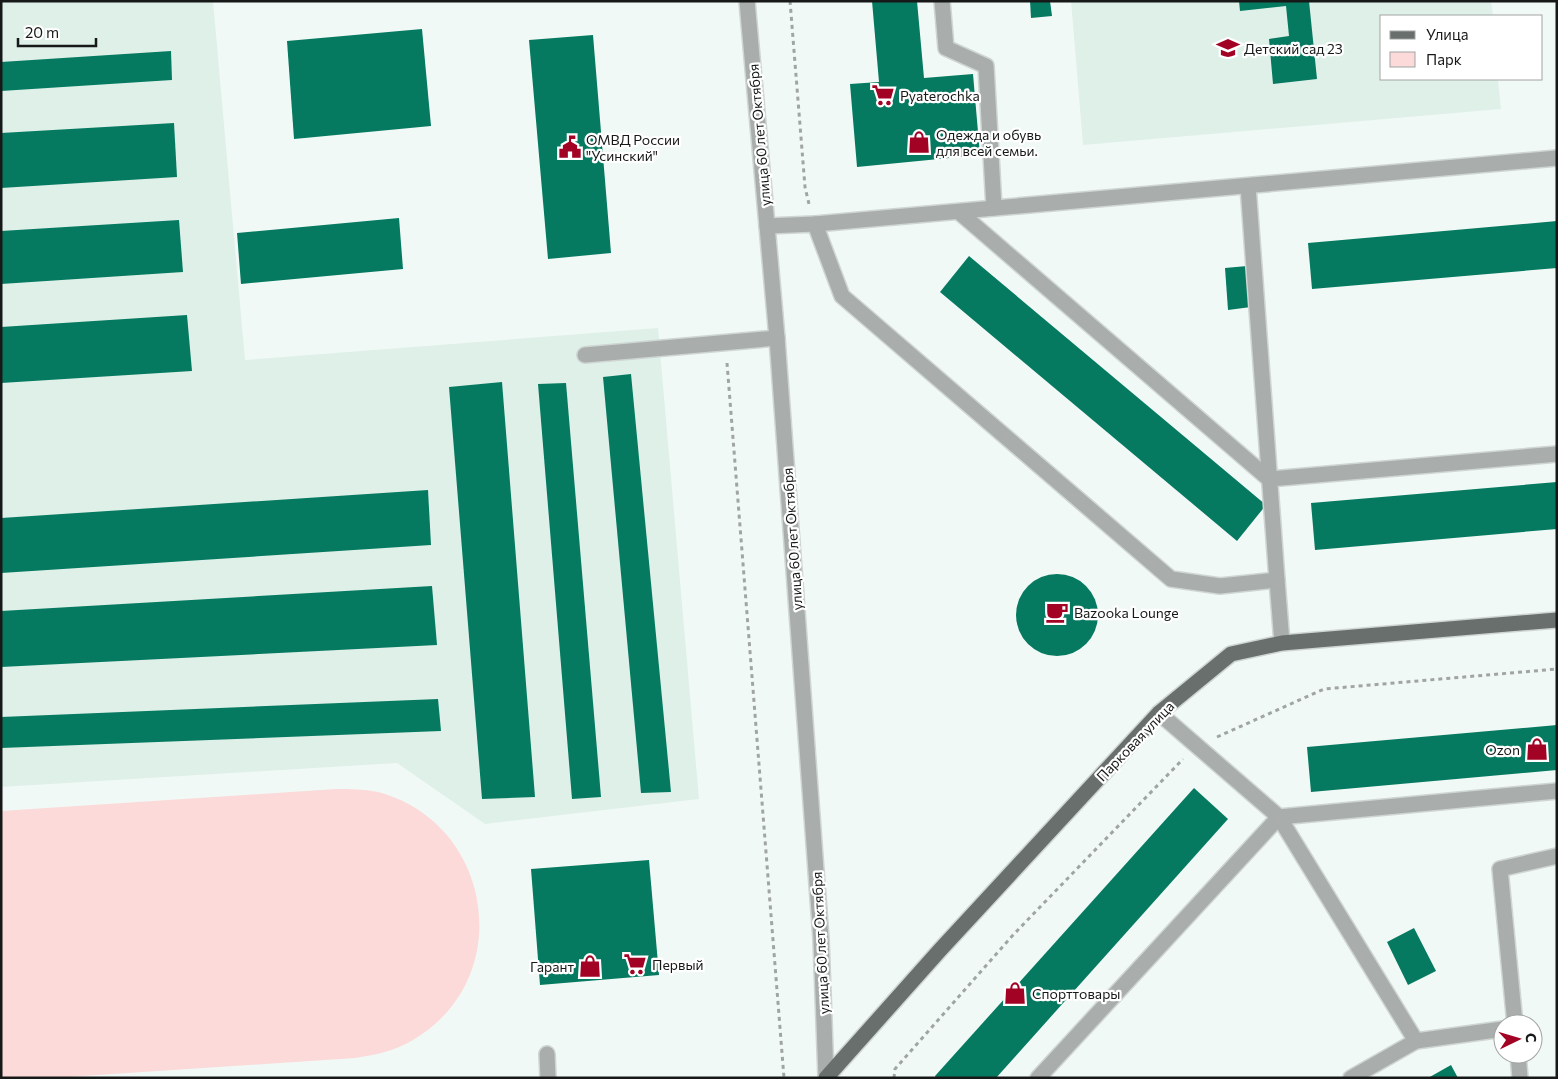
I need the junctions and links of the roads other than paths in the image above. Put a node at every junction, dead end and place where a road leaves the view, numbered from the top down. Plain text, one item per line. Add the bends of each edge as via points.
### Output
1 (747, 1) edge
2 (942, 1) edge
3 (1557, 158) edge
4 (1248, 186) junction
5 (994, 208) junction
6 (959, 212) junction
7 (815, 224) junction
8 (767, 226) junction
9 (777, 338) junction
10 (585, 355) dead end
11 (1557, 454) edge
12 (1269, 479) junction
13 (1277, 580) junction
14 (1557, 620) edge
15 (1282, 643) junction
16 (1159, 713) junction
17 (1557, 791) edge
18 (1279, 817) junction
19 (1557, 856) edge
20 (1514, 1014) edge
21 (1493, 1029) edge
22 (1416, 1041) junction
23 (547, 1054) dead end
24 (1519, 1064) edge
25 (826, 1077) edge
26 (548, 1078) edge
27 (1038, 1078) edge
28 (1351, 1078) edge
29 (1520, 1078) edge

1 - 8 street, улица 60 лет Октября
2 - 5 street via 946,48 986,66
3 - 4 street
4 - 5 street
4 - 12 street
5 - 6 street
6 - 7 street
6 - 12 street
7 - 8 street
7 - 13 street via 842,296 1171,579 1220,586
8 - 9 street, улица 60 лет Октября
9 - 10 street
9 - 25 street, улица 60 лет Октября via 821,939
11 - 12 street
12 - 13 street
13 - 15 street
14 - 15 main road, Парковая улица
15 - 16 main road, Парковая улица via 1231,654
16 - 18 street
16 - 25 main road, Парковая улица
17 - 18 street
18 - 22 street
18 - 27 street
19 - 20 street via 1500,869
21 - 22 street
22 - 28 street
23 - 26 street
24 - 29 street

